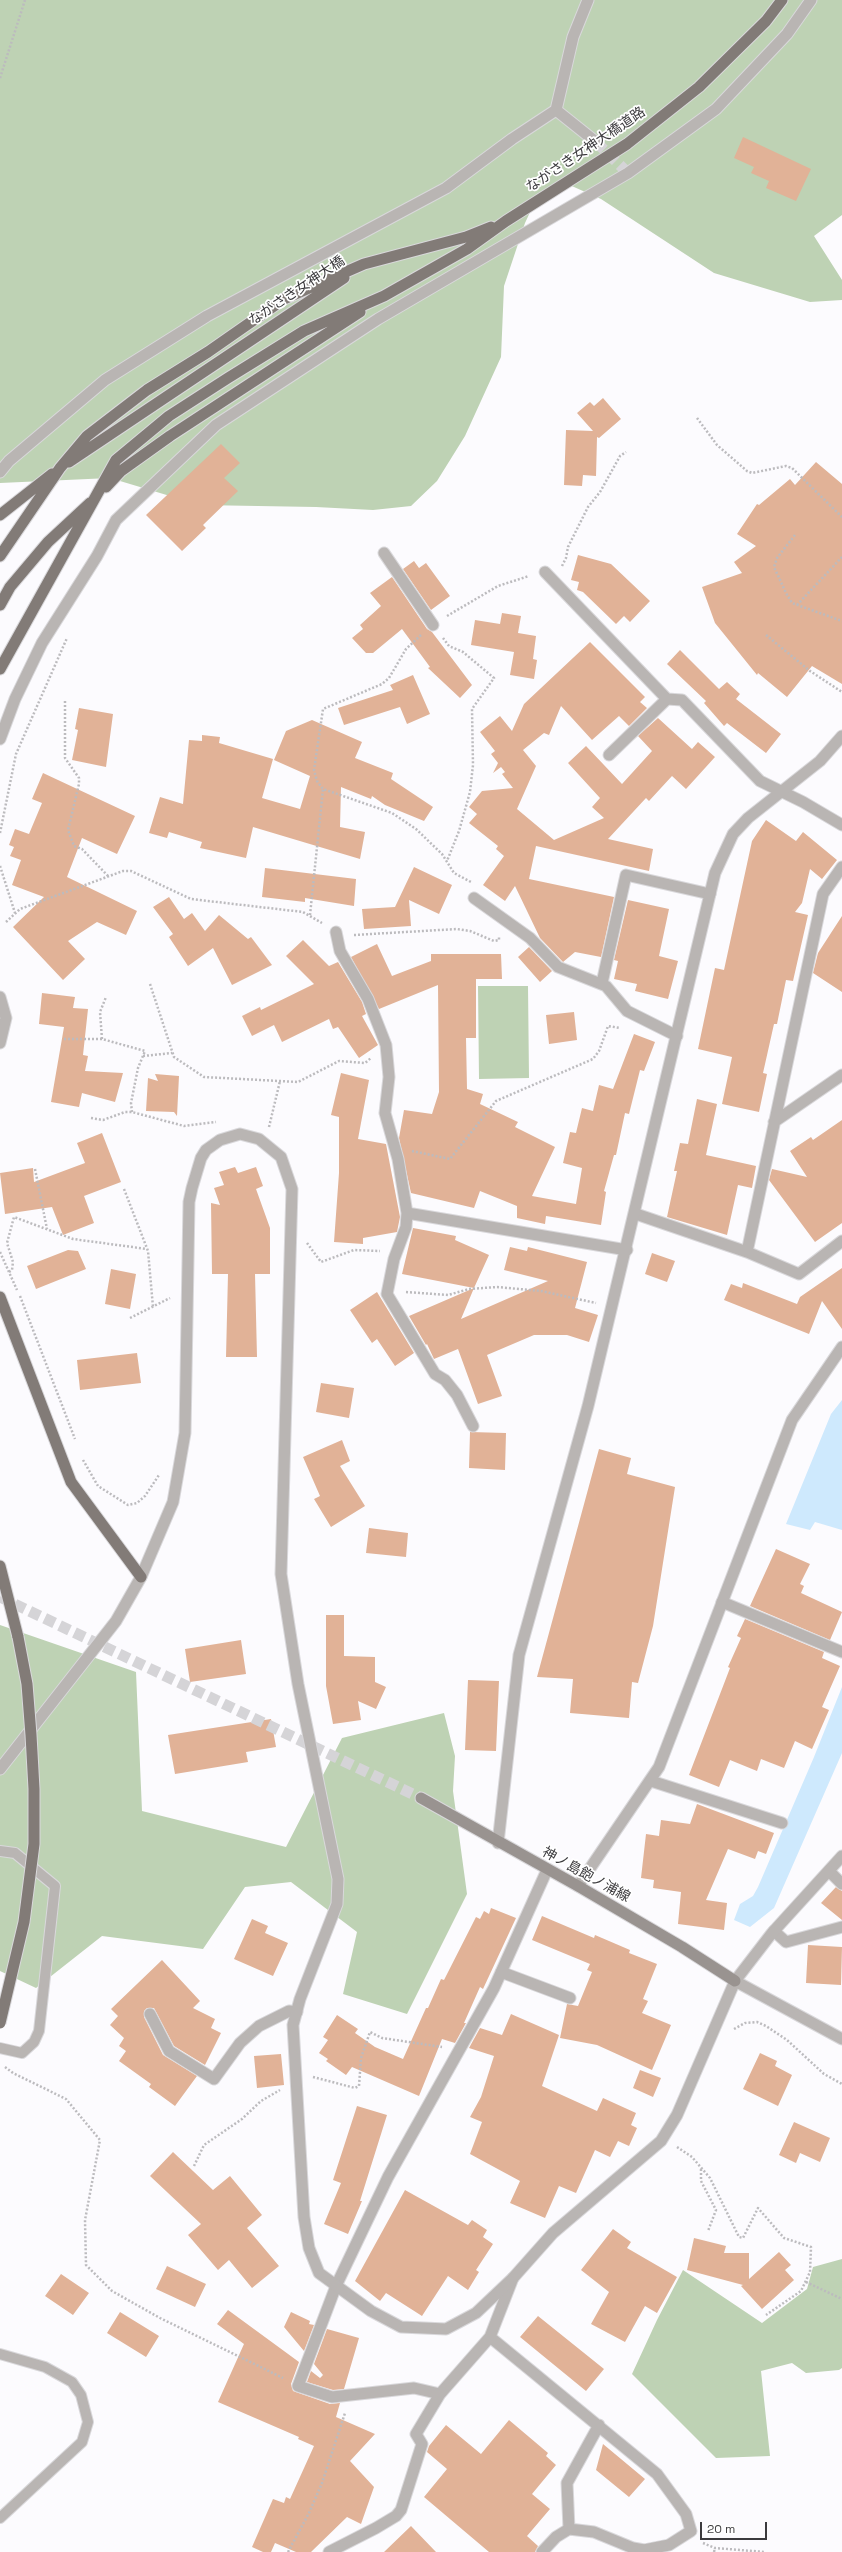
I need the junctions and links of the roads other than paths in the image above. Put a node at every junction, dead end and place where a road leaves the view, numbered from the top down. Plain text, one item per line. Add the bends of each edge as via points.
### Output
1 (588, 0) edge
2 (782, 0) edge
3 (811, 0) edge
4 (556, 110) junction
5 (596, 142) tunnel mouth
6 (506, 221) junction
7 (364, 264) junction
8 (384, 296) junction
9 (60, 468) junction
10 (0, 472) edge
11 (98, 496) junction
12 (0, 515) edge
13 (384, 553) dead end
14 (0, 556) edge
15 (545, 572) road end
16 (0, 605) edge
17 (433, 625) road end
18 (0, 669) edge
19 (667, 699) junction
20 (842, 736) edge
21 (0, 740) edge
22 (609, 755) dead end
23 (782, 792) junction
24 (842, 825) edge
25 (842, 867) edge
26 (710, 894) junction
27 (474, 898) road end
28 (336, 932) road end
29 (602, 983) junction
30 (0, 997) edge
31 (677, 1036) junction
32 (0, 1043) edge
33 (842, 1075) edge
34 (774, 1122) junction
35 (407, 1213) junction
36 (636, 1214) junction
37 (842, 1241) edge
38 (626, 1250) junction
39 (746, 1252) junction
40 (0, 1297) edge
41 (842, 1347) edge
42 (472, 1426) dead end
43 (0, 1566) edge
44 (141, 1577) junction
45 (722, 1602) junction
46 (842, 1652) edge
47 (0, 1769) edge
48 (650, 1781) junction
49 (421, 1798) tunnel mouth
50 (782, 1823) dead end
51 (498, 1843) junction
52 (0, 1851) edge
53 (842, 1856) edge
54 (547, 1870) junction
55 (829, 1871) junction
56 (842, 1884) edge
57 (578, 1886) junction
58 (842, 1927) edge
59 (774, 1931) junction
60 (501, 1972) junction
61 (735, 1981) junction
62 (570, 1998) dead end
63 (297, 2012) junction
64 (150, 2014) dead end
65 (0, 2023) edge
66 (842, 2039) edge
67 (0, 2048) edge
68 (513, 2278) junction
69 (336, 2286) junction
70 (490, 2337) junction
71 (0, 2354) edge
72 (440, 2394) junction
73 (598, 2425) junction
74 (0, 2518) edge
75 (569, 2530) junction
76 (329, 2552) edge
77 (542, 2552) edge

1 - 4 street via 573,37
2 - 6 main road, ながさき女神大橋道路 via 766,20 699,87 627,144
3 - 21 street via 787,34 716,109 634,169 378,320 216,425 116,520 97,556 42,643 15,699
4 - 5 street
4 - 10 street via 512,138 446,188 207,316 105,380
6 - 7 main road, ながさき女神大橋道路 via 466,237
6 - 8 main road, ながさき女神大橋道路 via 467,249
7 - 9 main road, ながさき女神大橋
7 - 9 main road, ながさき女神大橋 via 284,299 148,390 87,436
8 - 11 main road via 170,436 121,471
8 - 11 main road via 304,332 169,416 116,460
9 - 12 main road
9 - 14 main road, ながさき女神大橋
11 - 16 main road via 48,542 10,587
11 - 18 main road
13 - 17 street
15 - 19 street
19 - 22 street
19 - 23 street via 682,700 760,781
20 - 23 street via 820,761
23 - 24 street
23 - 26 street via 748,818 733,834 715,873
25 - 34 street via 823,894
26 - 29 street via 626,875
26 - 31 street
27 - 29 street via 530,938 558,967
28 - 35 street via 340,951 368,999 382,1030 389,1077 385,1113
29 - 31 street via 614,993 627,1011
30 - 32 street via 6,1018
31 - 36 street
33 - 34 street
34 - 39 street
35 - 38 street
35 - 42 street via 406,1227 396,1256 388,1294 395,1310 435,1374 445,1380 457,1395
36 - 38 street
36 - 39 street
37 - 39 street via 799,1274
38 - 51 street via 588,1406 519,1655
40 - 44 main road via 71,1482
41 - 45 street via 792,1420
43 - 65 main road, bridge via 27,1684 34,1789 34,1844 24,1922
44 - 47 street via 116,1621
44 - 63 street via 172,1502 185,1433 189,1202 195,1174 206,1150 220,1140 231,1136 250,1136 266,1143 282,1157 292,1189 282,1574 298,1684 338,1879 337,1904
45 - 46 street
45 - 48 street via 659,1767
48 - 50 street
48 - 57 street
49 - 51 main road, 神ノ島飽ノ浦線
51 - 54 main road, 神ノ島飽ノ浦線
52 - 67 lane via 15,1853 54,1886 39,2031 34,2042 22,2053
53 - 55 street
54 - 57 main road, 神ノ島飽ノ浦線
54 - 60 street
55 - 56 street
55 - 59 street
57 - 61 main road, 神ノ島飽ノ浦線
58 - 59 street via 786,1942
59 - 61 street
60 - 62 street
60 - 69 street via 388,2177
61 - 66 street
61 - 68 street via 677,2115 663,2138 553,2233
63 - 64 street via 289,2012 259,2026 240,2043 214,2079 169,2051
63 - 69 street via 293,2026 304,2217 309,2248 319,2273
68 - 69 street via 476,2312 446,2329 401,2327
68 - 70 street
69 - 72 street via 298,2386 332,2397 414,2388
70 - 72 street
70 - 73 street
71 - 74 lane via 44,2367 72,2382 81,2395 88,2422 82,2442
72 - 76 street via 416,2434 422,2444 401,2510 383,2524
73 - 75 street via 567,2483
73 - 75 street via 657,2474 686,2514 691,2531 669,2545 644,2550 594,2532
75 - 77 street via 556,2537

